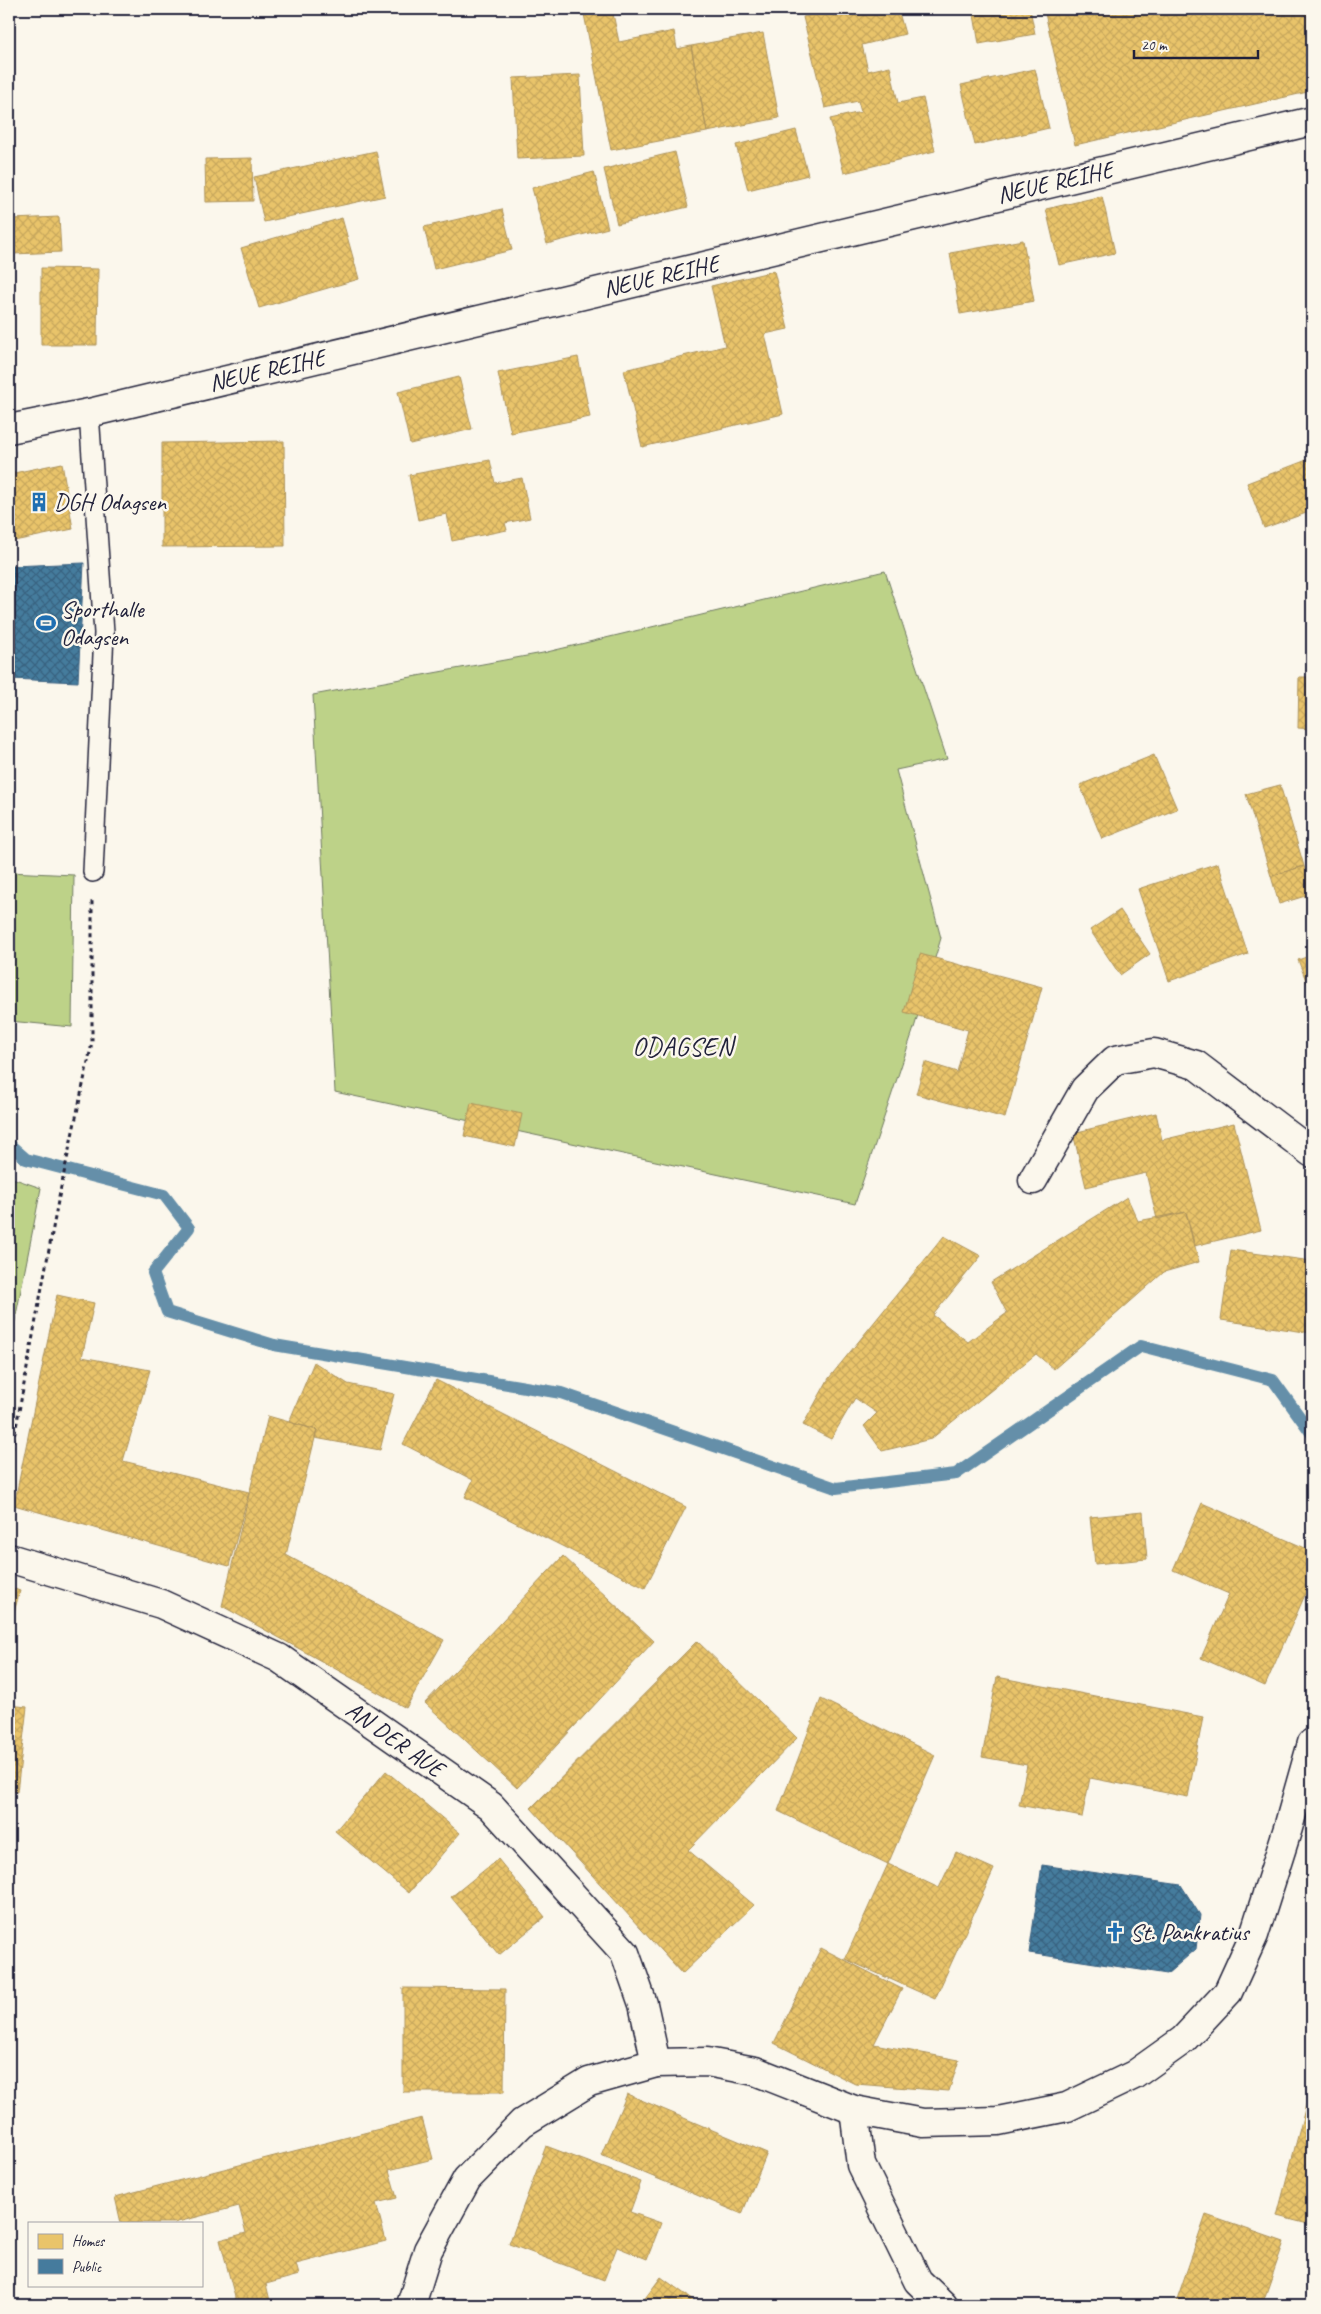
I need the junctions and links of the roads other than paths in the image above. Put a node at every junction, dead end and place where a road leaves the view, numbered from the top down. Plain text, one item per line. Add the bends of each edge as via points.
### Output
1 (1312, 121) edge
2 (89, 412) junction
3 (9, 430) edge
4 (92, 872) road end
5 (1312, 1153) edge
6 (1033, 1180) dead end
7 (9, 1558) edge
8 (1312, 1743) edge
9 (656, 2063) junction
10 (854, 2110) junction
11 (411, 2305) edge
12 (943, 2305) edge

1 - 2 street, NEUE REIHE
2 - 3 street, NEUE REIHE
2 - 4 lane via 104,633
5 - 6 street via 1196,1064 1154,1054 1115,1060 1085,1089
7 - 9 street, AN DER AUE via 161,1604 279,1658 491,1806 625,1953 643,2004
8 - 10 street via 1254,1935 1228,1992 1183,2040 1134,2075 1092,2095 1067,2106 1015,2118 923,2123
9 - 10 street via 707,2062 756,2071
9 - 11 street via 589,2082 522,2123 467,2178 428,2250
10 - 12 street via 861,2165 918,2281

